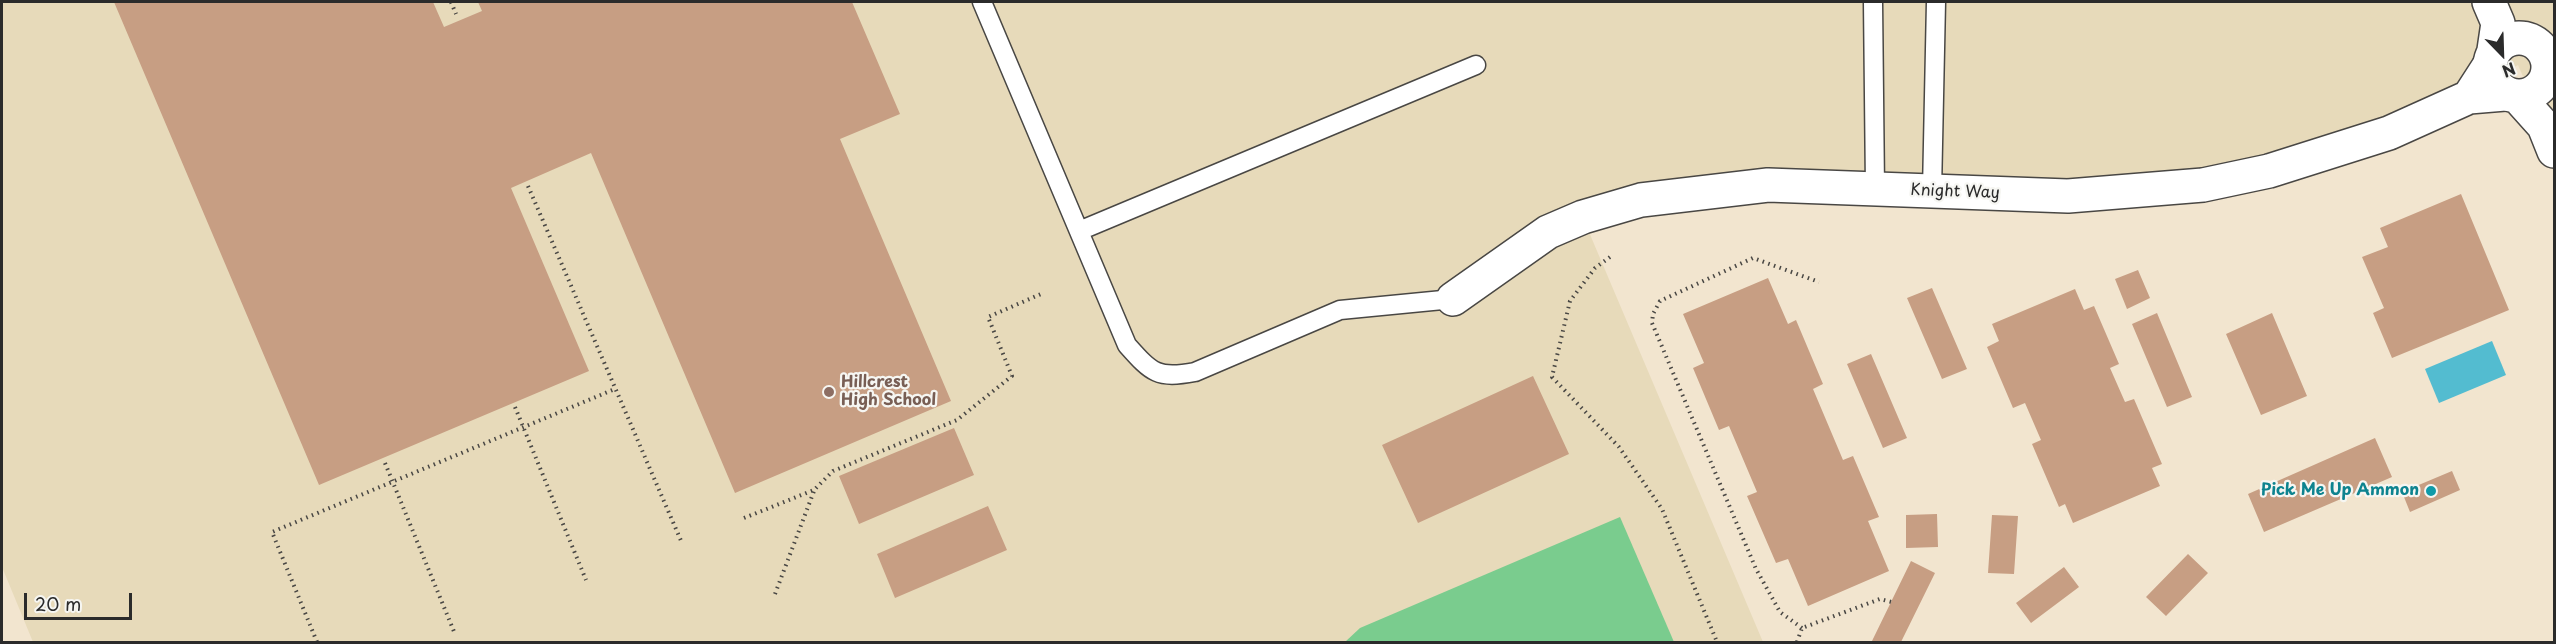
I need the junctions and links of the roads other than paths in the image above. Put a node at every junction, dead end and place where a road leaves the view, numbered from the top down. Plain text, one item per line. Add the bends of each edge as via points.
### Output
1 (982, 2) edge
2 (1873, 2) edge
3 (1936, 2) edge
4 (2521, 57) edge
5 (1476, 65) dead end
6 (2549, 139) edge
7 (1875, 189) junction
8 (1932, 191) junction
9 (1079, 231) junction
10 (1453, 299) joint

1 - 9 lane
2 - 7 lane
3 - 8 lane
4 - 6 street
4 - 8 street, Knight Way via 2469,97 2389,133 2270,171 2203,185 2068,196
5 - 9 lane
7 - 8 street, Knight Way
7 - 10 street, Knight Way via 1768,185 1641,200 1548,232
9 - 10 lane via 1128,345 1148,368 1171,376 1196,372 1340,310

